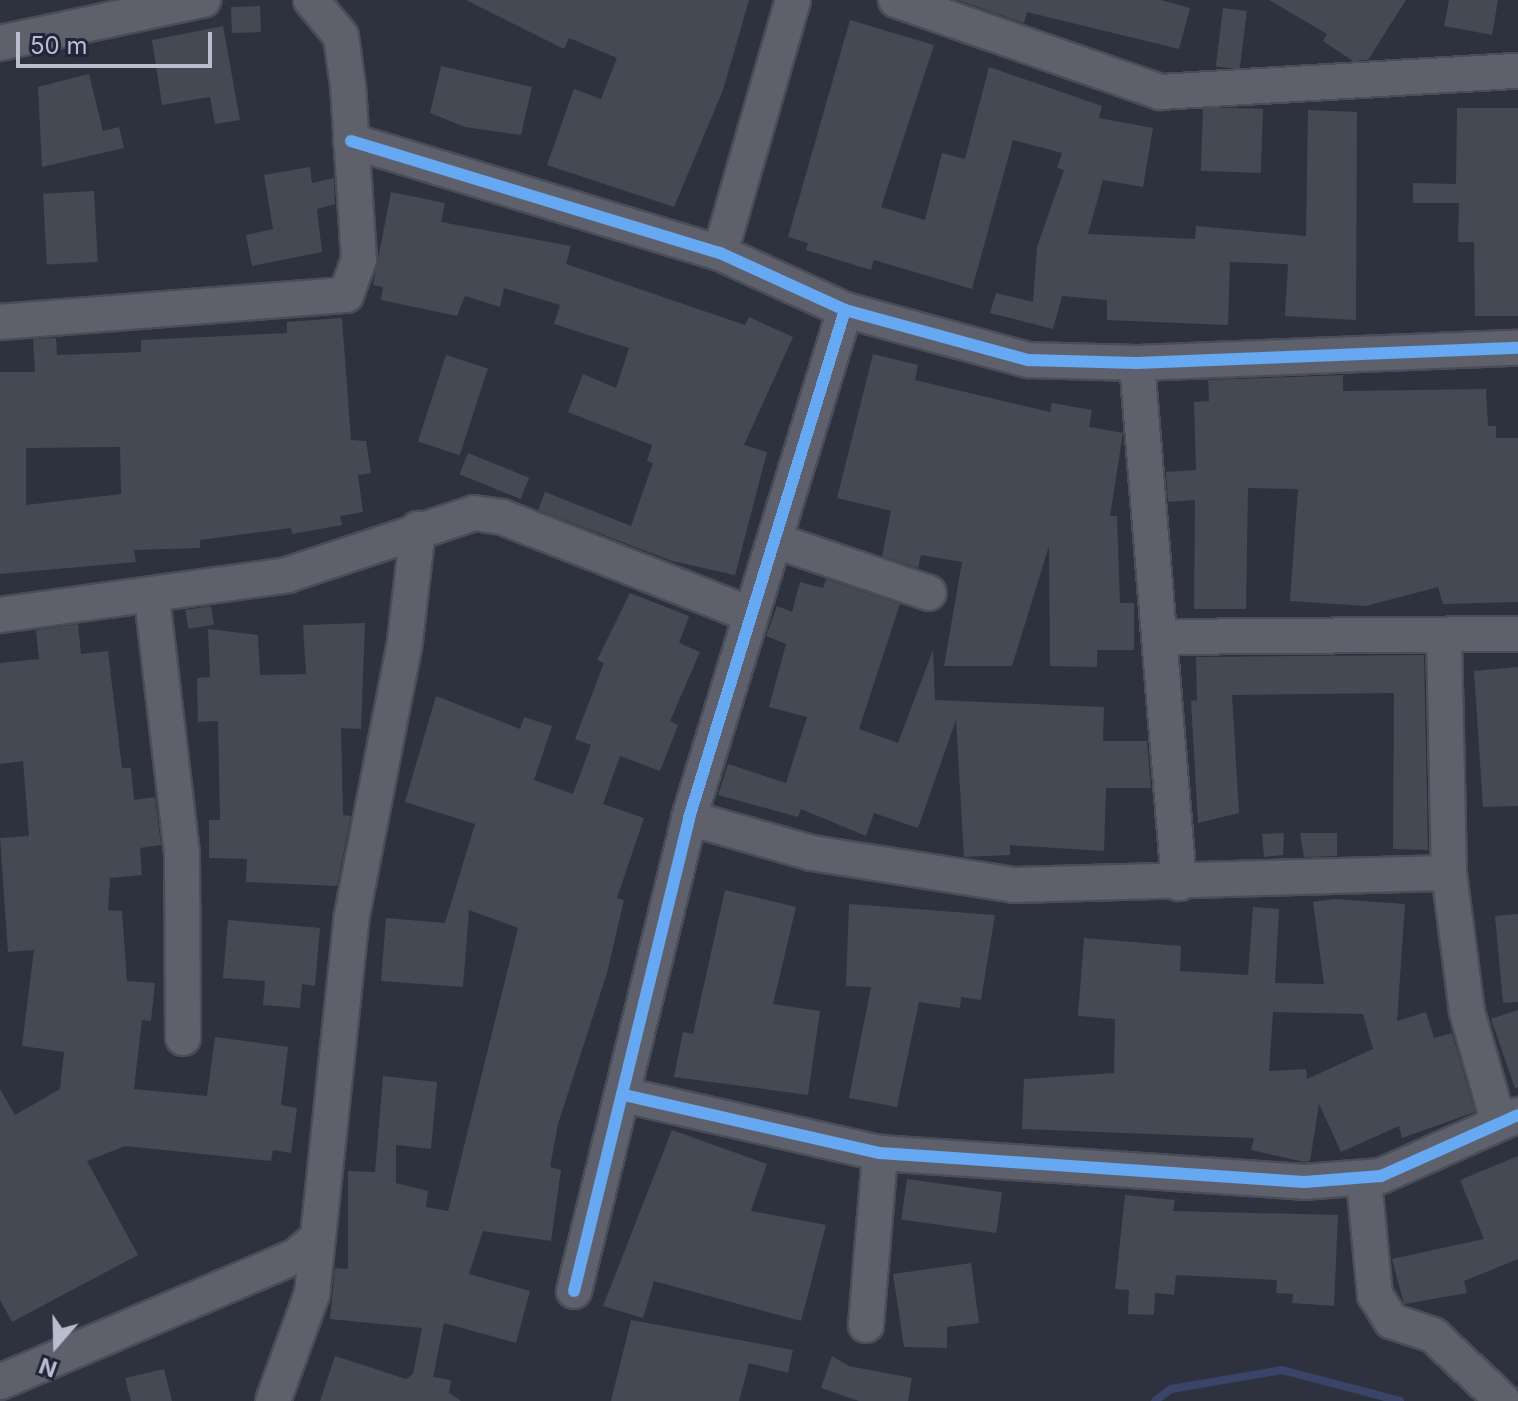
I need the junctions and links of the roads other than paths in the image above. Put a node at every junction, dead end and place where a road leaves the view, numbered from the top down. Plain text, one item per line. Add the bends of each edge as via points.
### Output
1 (203, 0) edge
2 (311, 0) edge
3 (793, 0) edge
4 (896, 0) edge
5 (0, 43) edge
6 (1518, 71) edge
7 (351, 141) junction
8 (720, 253) junction
9 (845, 310) junction
10 (0, 322) edge
11 (1518, 348) edge
12 (1137, 363) junction
13 (418, 529) junction
14 (779, 542) junction
15 (929, 593) dead end
16 (152, 598) junction
17 (750, 614) junction
18 (0, 615) edge
19 (1518, 634) edge
20 (1444, 635) junction
21 (1162, 637) junction
22 (689, 818) junction
23 (1449, 873) junction
24 (1179, 883) junction
25 (183, 1038) dead end
26 (624, 1095) junction
27 (1508, 1118) edge
28 (880, 1153) junction
29 (1364, 1181) junction
30 (313, 1242) junction
31 (574, 1291) dead end
32 (866, 1325) dead end
33 (0, 1382) edge
34 (273, 1401) edge
35 (1503, 1401) edge

1 - 5 street
2 - 7 street via 341,36
3 - 8 street
4 - 6 street via 1160,92
7 - 8 street
7 - 10 street via 359,260 346,295
8 - 9 street
9 - 12 street via 1028,360
9 - 14 street
11 - 12 street
12 - 21 street
13 - 16 street via 335,563
13 - 17 street via 448,516 502,517
13 - 30 street via 405,641 351,920 323,1214
14 - 15 street
14 - 17 street
16 - 18 street
16 - 25 street via 182,854
17 - 22 street
19 - 20 street
20 - 21 street
20 - 23 street
21 - 24 street
22 - 24 street via 812,853 972,882
22 - 26 street
23 - 24 street
23 - 27 street via 1467,1012
26 - 28 street
26 - 31 street
27 - 29 street via 1484,1135
28 - 29 street
28 - 32 street
29 - 35 street via 1375,1295 1391,1321 1433,1335
30 - 33 street via 295,1257
30 - 34 street via 305,1325

